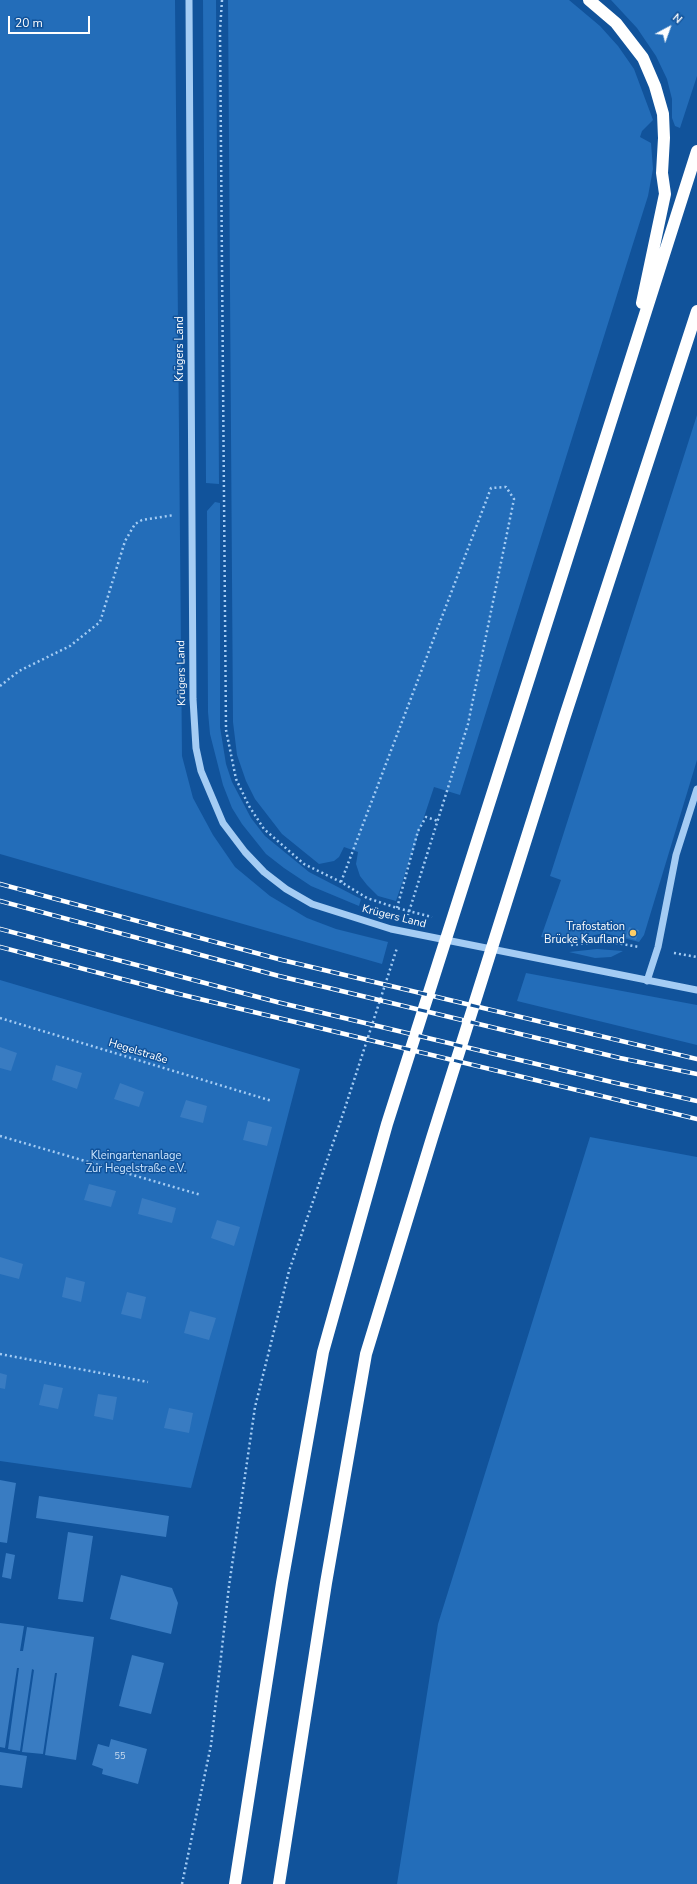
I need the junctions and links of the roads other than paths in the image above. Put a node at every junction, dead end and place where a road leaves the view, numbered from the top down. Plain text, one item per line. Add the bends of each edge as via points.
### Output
1 (189, 0) edge
2 (589, 0) edge
3 (697, 151) edge
4 (697, 312) edge
5 (697, 323) edge
6 (688, 342) junction
7 (627, 372) junction
8 (697, 789) edge
9 (647, 981) junction
10 (697, 990) edge
11 (235, 1884) edge
12 (279, 1884) edge

1 - 9 street, Krügers Land via 193,700 196,748 201,771 223,823 264,872 312,904 391,929
2 - 7 highway via 616,23 643,58 663,114 662,172 665,194
3 - 7 highway
4 - 6 highway
5 - 6 highway
6 - 12 highway via 564,719 366,1354 326,1583
7 - 11 highway via 387,1124 323,1352 282,1583
8 - 9 street via 676,855 657,950
9 - 10 street, Krügers Land

